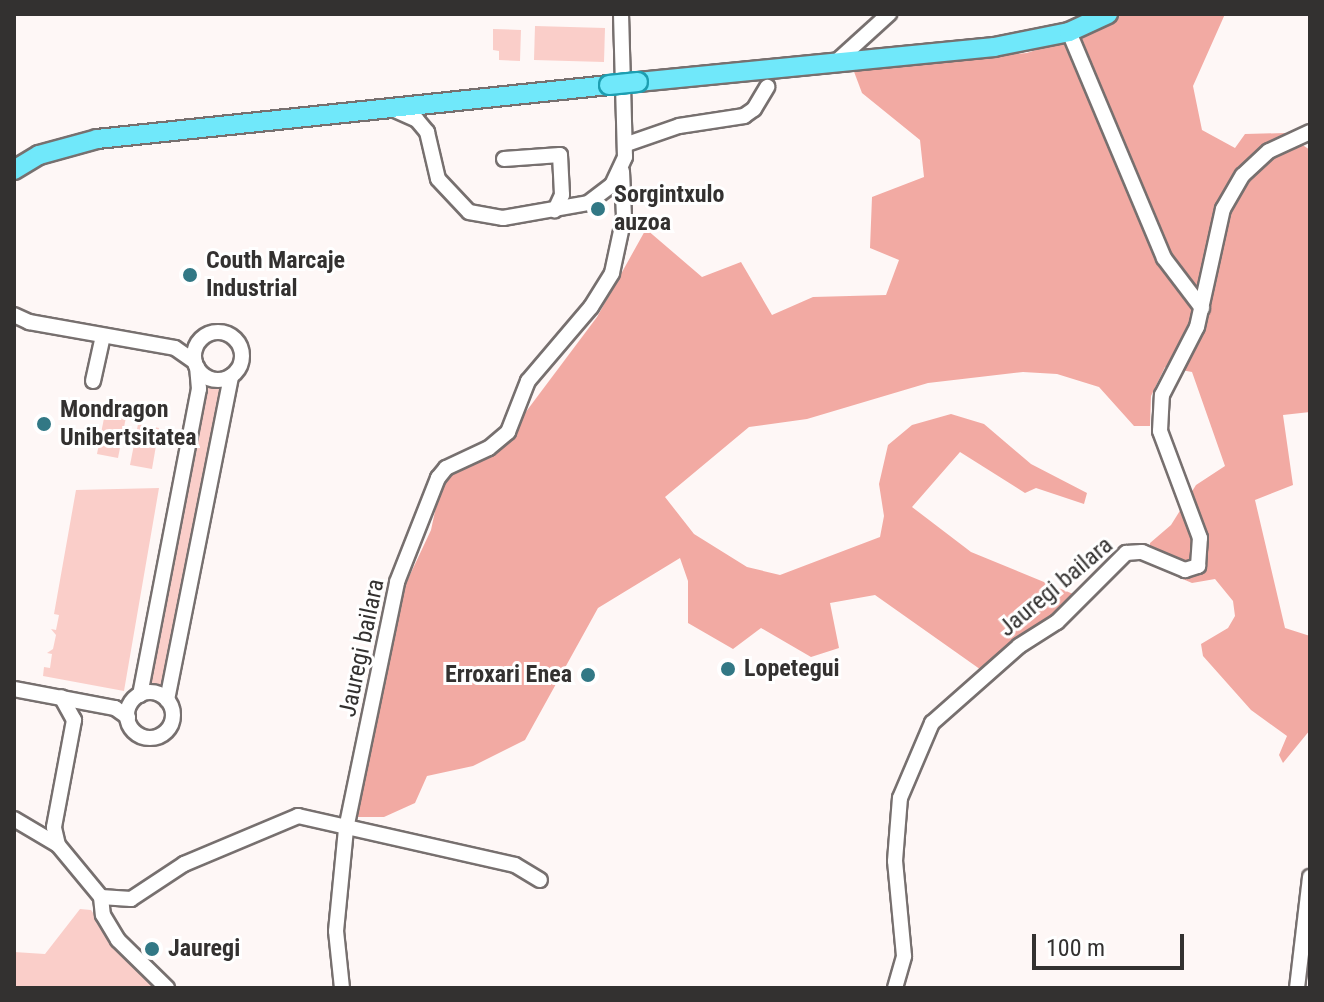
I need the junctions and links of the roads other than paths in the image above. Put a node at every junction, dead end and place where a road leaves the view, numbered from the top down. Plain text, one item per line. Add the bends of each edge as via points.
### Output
1 (621, 14) edge
2 (889, 14) edge
3 (1108, 14) edge
4 (1069, 32) junction
5 (843, 57) junction
6 (767, 87) dead end
7 (438, 105) junction
8 (395, 110) junction
9 (427, 132) junction
10 (1310, 132) edge
11 (627, 144) junction
12 (504, 159) dead end
13 (14, 170) edge
14 (622, 171) junction
15 (563, 184) junction
16 (588, 203) junction
17 (555, 210) junction
18 (1202, 308) junction
19 (17, 320) edge
20 (103, 336) junction
21 (199, 342) junction
22 (180, 350) junction
23 (196, 365) junction
24 (231, 376) junction
25 (93, 381) dead end
26 (14, 689) edge
27 (61, 697) junction
28 (167, 700) junction
29 (100, 704) junction
30 (128, 706) junction
31 (74, 720) junction
32 (14, 819) edge
33 (346, 829) junction
34 (46, 832) junction
35 (1310, 877) edge
36 (540, 880) dead end
37 (101, 897) junction
38 (167, 988) edge
39 (342, 988) edge
40 (895, 988) edge
41 (1297, 988) edge

1 - 11 street, Jauregi bailara
2 - 5 street
3 - 4 main road
4 - 5 main road via 994,47
4 - 18 street via 1164,258
5 - 7 main road, bridge
6 - 11 street via 744,116 679,126
7 - 8 main road
7 - 9 street
8 - 9 street via 417,120
8 - 13 main road via 97,139 39,155
9 - 17 street via 438,179 469,212 503,218
10 - 18 street, Jauregi bailara via 1269,151 1243,175 1223,209
11 - 14 street, Jauregi bailara
12 - 15 street via 560,155
14 - 16 street
14 - 33 street, Jauregi bailara via 624,217 612,273 591,307 528,381 508,432 489,448 446,468 427,502 423,525 397,582
15 - 16 street
15 - 17 street
16 - 17 street
18 - 40 street, Jauregi bailara via 1167,378 1160,410 1160,431 1200,538 1198,566 1185,570 1142,552 1126,553 1057,622 1019,646 932,723 900,798 895,861 904,956
19 - 20 street
20 - 22 street
20 - 25 street
21 - 22 street
21 - 23 street
21 - 24 street via 214,333 236,341 241,362
22 - 23 street
23 - 24 street via 213,380
23 - 30 street via 199,389
24 - 28 street
26 - 27 street
27 - 29 street
27 - 31 street
28 - 30 street via 155,693
28 - 30 street via 172,721 155,737 137,734
29 - 30 street
29 - 31 street
31 - 34 street
32 - 34 street
33 - 36 street via 485,857 515,865
33 - 37 street via 286,817 184,864 131,899
33 - 39 street, Jauregi bailara via 336,931
34 - 37 street
35 - 41 street
37 - 38 street via 103,915 118,940

